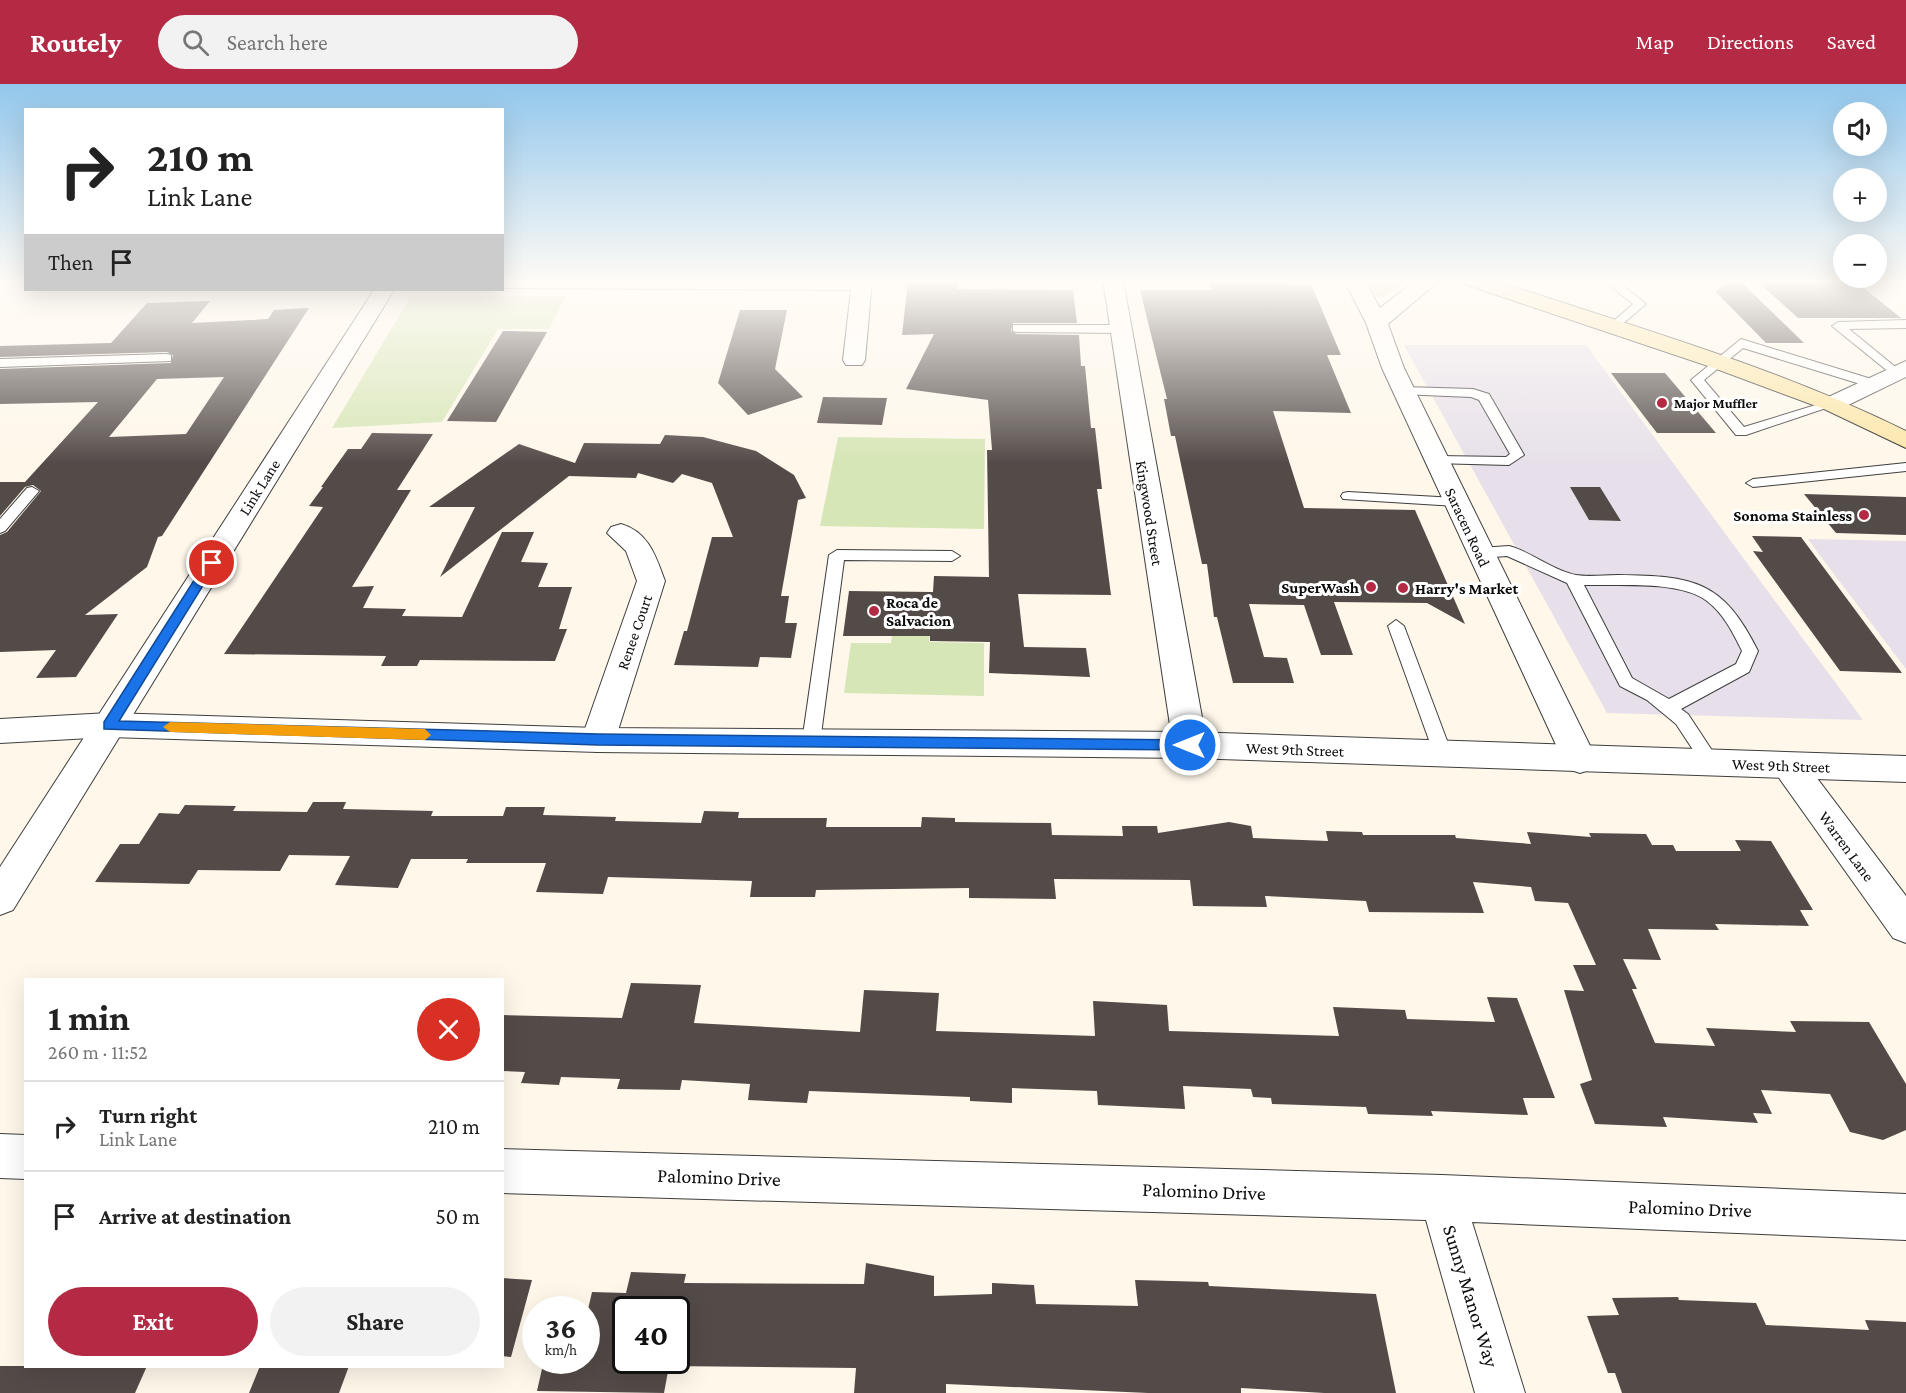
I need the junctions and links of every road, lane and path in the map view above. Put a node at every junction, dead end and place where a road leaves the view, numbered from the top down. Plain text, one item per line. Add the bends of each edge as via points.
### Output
1 (352, 341) edge
2 (856, 341) edge
3 (1125, 341) edge
4 (1384, 341) edge
5 (1654, 341) edge
6 (1859, 341) edge
7 (167, 358) dead end
8 (854, 360) dead end
9 (1719, 362) junction
10 (0, 363) edge
11 (1901, 371) edge
12 (1874, 384) junction
13 (1404, 391) junction
14 (1832, 404) junction
15 (1906, 441) edge
16 (1437, 460) junction
17 (1906, 466) edge
18 (1753, 483) dead end
19 (32, 491) dead end
20 (1348, 496) dead end
21 (1456, 502) junction
22 (0, 528) edge
23 (621, 533) dead end
24 (1480, 553) junction
25 (952, 556) dead end
26 (1573, 580) junction
27 (1396, 626) dead end
28 (1667, 708) junction
29 (109, 725) junction
30 (0, 731) edge
31 (598, 740) junction
32 (811, 742) junction
33 (1190, 745) junction
34 (1443, 754) junction
35 (1580, 760) junction
36 (1711, 763) junction
37 (1789, 766) junction
38 (1906, 769) edge
39 (0, 899) edge
40 (1906, 926) edge
41 (0, 1156) edge
42 (24, 1157) edge
43 (504, 1171) edge
44 (1442, 1198) junction
45 (1906, 1217) edge
46 (1500, 1393) edge

1 - 29 street, Link Lane
2 - 8 street
3 - 33 street, Kingwood Street via 1167,624
4 - 13 street, Saracen Road
5 - 9 main road
6 - 11 lane
7 - 10 lane
9 - 12 lane via 1741,343
9 - 14 main road
9 - 14 lane via 1697,380 1741,432
11 - 12 street
12 - 14 street
13 - 16 street, Saracen Road
13 - 16 lane via 1473,393 1484,397 1517,455 1509,461
14 - 15 main road
16 - 21 street, Saracen Road
17 - 18 lane
19 - 22 lane
20 - 21 lane
21 - 24 street, Saracen Road
23 - 31 street, Renee Court via 639,547 651,580
24 - 26 lane via 1509,551
24 - 35 street, Saracen Road
25 - 32 lane via 837,555
26 - 28 lane via 1626,682
26 - 28 lane via 1674,585 1707,593 1741,632 1750,651 1743,668
27 - 34 lane
28 - 36 lane via 1688,725
29 - 30 street, West 9th Street
29 - 31 street, West 9th Street
29 - 39 street, Link Lane
31 - 32 street, West 9th Street
32 - 33 street, West 9th Street
33 - 34 street, West 9th Street
34 - 35 street, West 9th Street
35 - 36 street, West 9th Street
36 - 37 street, West 9th Street
37 - 38 street, West 9th Street
37 - 40 street, Warren Lane
41 - 42 street
43 - 44 street, Palomino Drive
44 - 45 street, Palomino Drive
44 - 46 street, Sunny Manor Way

